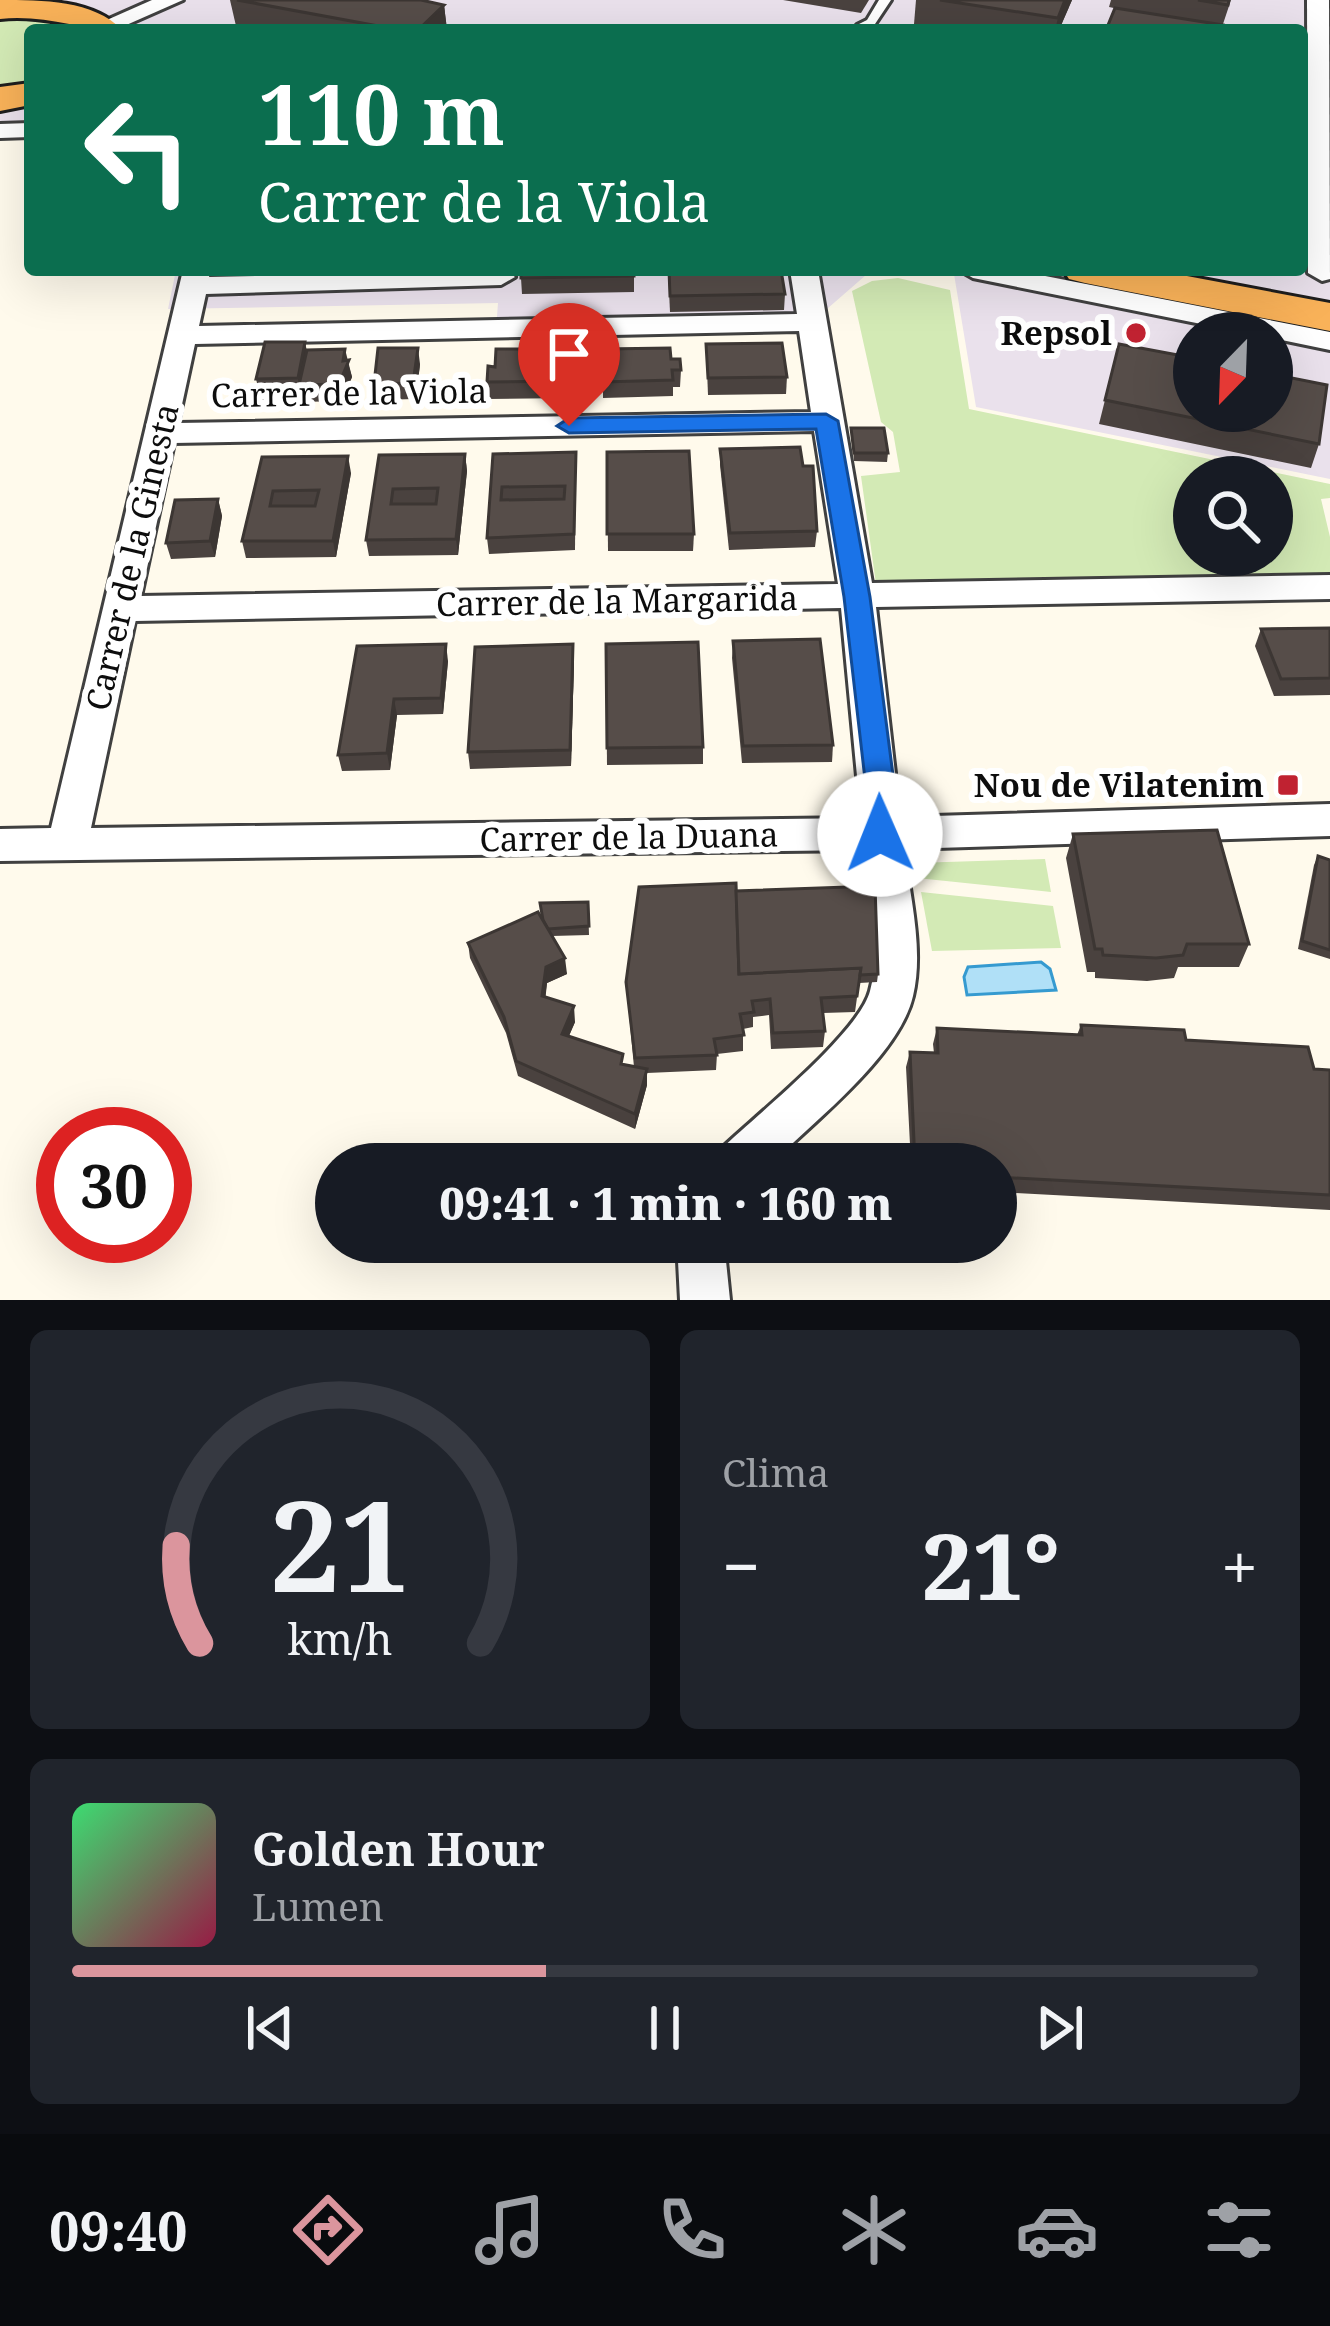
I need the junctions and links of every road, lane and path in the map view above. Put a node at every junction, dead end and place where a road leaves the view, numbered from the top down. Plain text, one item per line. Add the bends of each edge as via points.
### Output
1 (172, 0) edge
2 (885, 0) edge
3 (1318, 0) edge
4 (0, 8) edge
5 (111, 18) edge
6 (867, 24) edge
7 (1312, 136) edge
8 (317, 276) edge
9 (501, 276) edge
10 (805, 276) edge
11 (1003, 276) edge
12 (1174, 276) edge
13 (1242, 276) edge
14 (195, 278) edge
15 (1323, 286) edge
16 (812, 322) junction
17 (496, 331) junction
18 (182, 334) junction
19 (1330, 341) edge
20 (826, 421) junction
21 (160, 433) junction
22 (1330, 587) edge
23 (857, 597) junction
24 (120, 609) junction
25 (1330, 820) edge
26 (880, 834) junction
27 (0, 845) edge
28 (67, 845) junction
29 (761, 1143) edge
30 (702, 1263) edge
31 (705, 1300) edge

1 - 5 street
2 - 6 lane
3 - 7 street
4 - 5 highway
7 - 15 street
8 - 14 street
9 - 17 street
10 - 16 street
11 - 19 street
12 - 15 highway
13 - 15 highway
14 - 18 street, Carrer de la Ginesta
16 - 17 street
16 - 20 street
17 - 18 street
18 - 21 street, Carrer de la Ginesta
20 - 21 street, Carrer de la Viola
20 - 23 street
21 - 24 street, Carrer de la Ginesta
22 - 23 street, Carrer de la Margarida
23 - 24 street, Carrer de la Margarida
23 - 26 street
24 - 28 street, Carrer de la Ginesta
25 - 26 street, Carrer de la Duana
26 - 28 street, Carrer de la Duana
26 - 29 street via 896,961 891,999 866,1040
27 - 28 street, Carrer de la Duana
30 - 31 street

